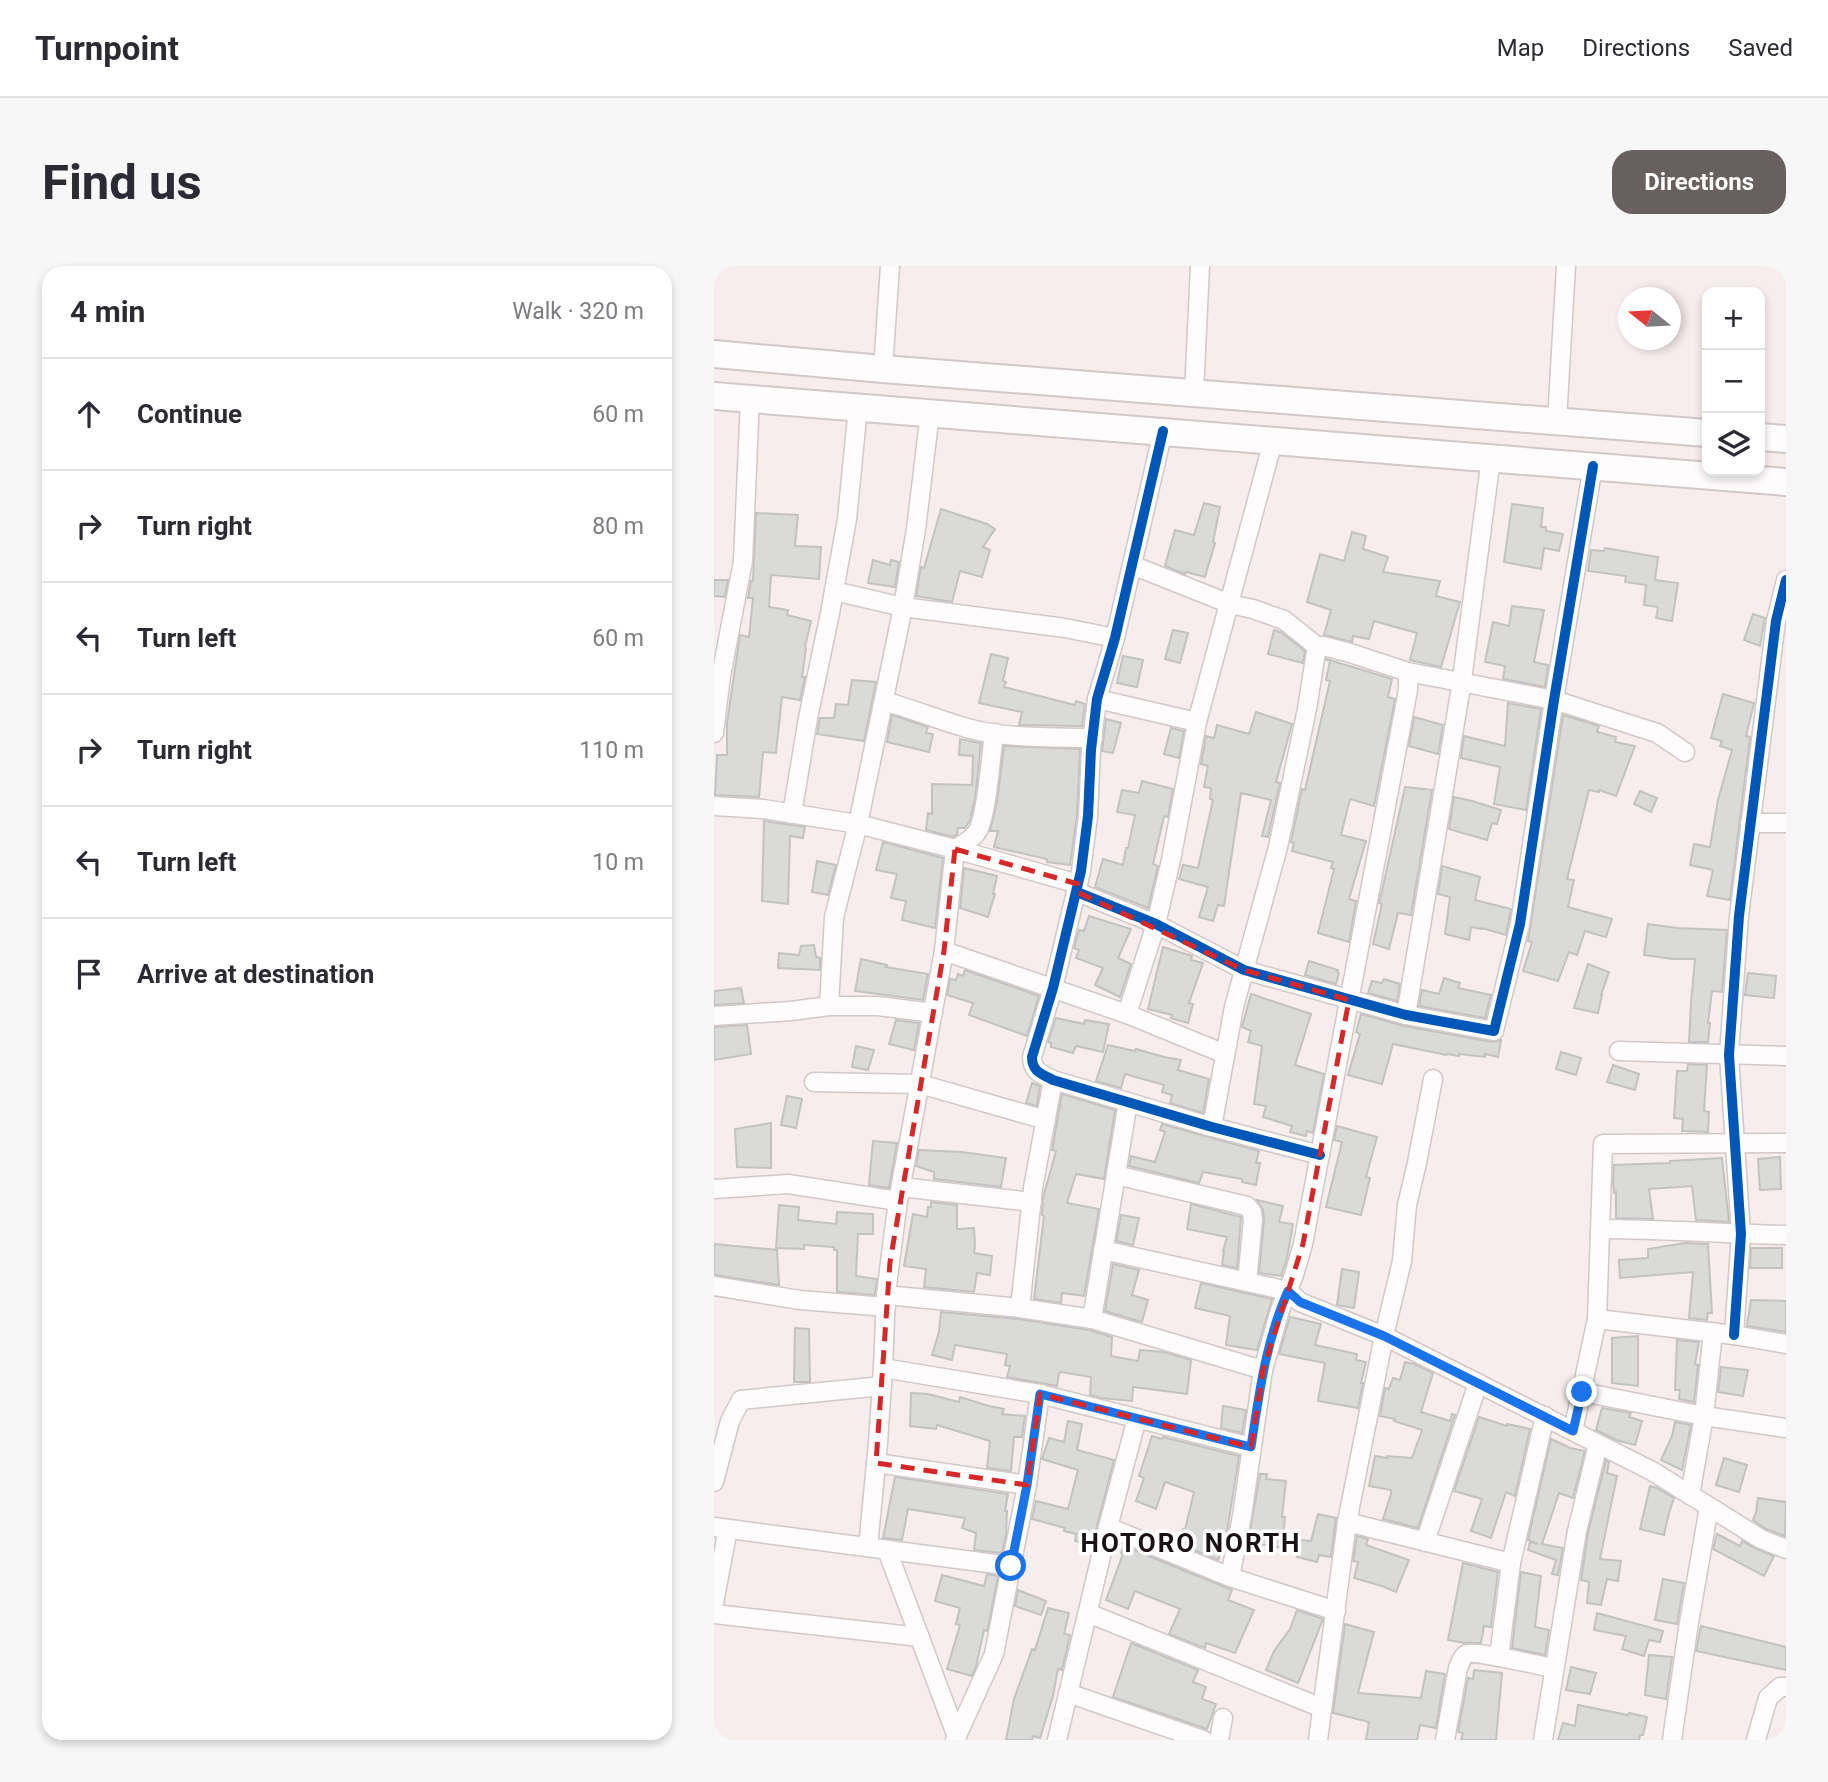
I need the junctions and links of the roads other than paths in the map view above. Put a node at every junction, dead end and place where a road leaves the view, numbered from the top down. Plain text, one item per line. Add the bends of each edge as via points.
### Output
1 (890, 266) edge
2 (1200, 266) edge
3 (1566, 266) edge
4 (714, 354) edge
5 (883, 369) junction
6 (1194, 393) junction
7 (714, 396) edge
8 (750, 398) junction
9 (858, 407) junction
10 (930, 413) junction
11 (1557, 421) junction
12 (1163, 431) junction
13 (1702, 433) edge
14 (1765, 437) edge
15 (1786, 439) edge
16 (1273, 441) junction
17 (1491, 458) junction
18 (1593, 466) junction
19 (1786, 482) edge
20 (1132, 565) junction
21 (1786, 580) edge
22 (834, 592) junction
23 (1230, 604) junction
24 (903, 607) junction
25 (1115, 638) junction
26 (1319, 648) junction
27 (1408, 672) junction
28 (1462, 683) junction
29 (1097, 698) junction
30 (1554, 700) junction
31 (884, 701) junction
32 (1197, 722) junction
33 (714, 733) edge
34 (994, 733) junction
35 (1093, 738) junction
36 (1685, 752) dead end
37 (714, 806) edge
38 (792, 814) junction
39 (1750, 823) junction
40 (1786, 823) edge
41 (858, 824) junction
42 (955, 849) junction
43 (1077, 888) junction
44 (1156, 924) junction
45 (944, 951) junction
46 (1244, 970) junction
47 (1053, 988) junction
48 (1349, 1000) junction
49 (829, 1006) junction
50 (933, 1013) junction
51 (1127, 1014) junction
52 (1406, 1015) junction
53 (714, 1016) edge
54 (1619, 1051) dead end
55 (1225, 1054) junction
56 (1730, 1055) junction
57 (1786, 1056) edge
58 (1433, 1079) dead end
59 (1053, 1080) junction
60 (814, 1082) dead end
61 (920, 1084) junction
62 (1128, 1102) junction
63 (1046, 1120) junction
64 (1212, 1127) junction
65 (1735, 1143) junction
66 (1786, 1143) edge
67 (1320, 1155) junction
68 (1116, 1175) junction
69 (714, 1189) edge
70 (900, 1194) junction
71 (1032, 1202) junction
72 (1601, 1228) junction
73 (1741, 1234) junction
74 (1786, 1235) edge
75 (1103, 1250) junction
76 (1247, 1282) junction
77 (714, 1286) edge
78 (1288, 1291) junction
79 (886, 1301) junction
80 (1020, 1308) junction
81 (1092, 1319) junction
82 (1597, 1319) junction
83 (1713, 1332) junction
84 (1734, 1335) junction
85 (1384, 1336) junction
86 (1786, 1344) edge
87 (1264, 1370) junction
88 (883, 1377) junction
89 (1478, 1383) junction
90 (1582, 1392) junction
91 (1040, 1394) junction
92 (1545, 1416) junction
93 (1704, 1416) junction
94 (1138, 1418) junction
95 (1786, 1428) edge
96 (1573, 1431) junction
97 (1598, 1444) junction
98 (1251, 1447) junction
99 (876, 1463) junction
100 (714, 1482) edge
101 (1027, 1485) junction
102 (1690, 1495) junction
103 (1709, 1507) junction
104 (1347, 1522) junction
105 (1108, 1527) junction
106 (721, 1528) edge
107 (1426, 1542) junction
108 (868, 1547) junction
109 (1786, 1549) edge
110 (887, 1550) junction
111 (1511, 1563) junction
112 (1011, 1566) junction
113 (1230, 1577) junction
114 (714, 1602) edge
115 (1336, 1611) junction
116 (1088, 1613) junction
117 (714, 1614) edge
118 (920, 1637) junction
119 (1499, 1657) junction
120 (1554, 1668) junction
121 (1786, 1687) edge
122 (1068, 1693) junction
123 (1322, 1708) junction
124 (1223, 1718) dead end
125 (956, 1738) edge
126 (1057, 1740) edge
127 (1203, 1740) edge
128 (1219, 1740) edge
129 (1318, 1740) edge
130 (1445, 1740) edge
131 (1543, 1740) edge
132 (1672, 1740) edge
133 (1756, 1740) edge

1 - 5 street
2 - 6 street
3 - 11 street
4 - 5 main road
5 - 6 main road
6 - 11 main road
7 - 8 main road
8 - 9 main road
8 - 33 street via 743,561
9 - 10 main road
9 - 22 street via 847,519
10 - 12 main road
10 - 24 street
11 - 13 main road
12 - 16 main road
12 - 20 street
14 - 15 main road
16 - 17 main road
16 - 23 street
17 - 18 main road
17 - 28 street
18 - 19 main road
18 - 30 street
20 - 23 street
20 - 25 street
21 - 39 street via 1776,621
22 - 24 street
22 - 38 street
23 - 26 street via 1283,620
23 - 32 street
24 - 25 street
24 - 31 street
25 - 29 street
26 - 27 street
26 - 46 street via 1278,847
27 - 28 street
27 - 48 street
28 - 30 street
28 - 52 street
29 - 32 street
29 - 35 street
30 - 36 street via 1657,733
30 - 52 street via 1520,924 1494,1031
31 - 34 street
31 - 41 street
32 - 44 street
34 - 35 street
34 - 42 street via 979,830
35 - 43 street
37 - 38 street
38 - 41 street
39 - 40 street
39 - 56 street
41 - 42 street
41 - 49 street via 834,917
42 - 43 street
42 - 45 street
43 - 44 street
43 - 47 street
44 - 46 street
44 - 51 street
45 - 47 street
45 - 50 street
46 - 48 street
46 - 55 street
47 - 51 street
47 - 59 street via 1032,1057 1036,1072
48 - 52 street
48 - 67 street
49 - 50 street
49 - 53 street
50 - 61 street
51 - 55 street
54 - 56 street
55 - 64 street
56 - 57 street
56 - 65 street
58 - 85 street via 1407,1205 1402,1261
59 - 62 street
59 - 63 street
60 - 61 street
61 - 63 street
61 - 70 street
62 - 64 street
62 - 68 street
63 - 71 street
64 - 67 street
65 - 66 street
65 - 72 street via 1603,1144
65 - 73 street
67 - 78 street via 1303,1244
68 - 75 street
68 - 76 street via 1247,1206 1253,1220
69 - 70 street via 788,1184
70 - 71 street
70 - 79 street
71 - 80 street
72 - 73 street
72 - 82 street
73 - 74 street
73 - 84 street
75 - 76 street
75 - 81 street
76 - 78 street
77 - 79 street via 800,1300
78 - 85 street via 1300,1302
78 - 87 street
79 - 80 street
79 - 88 street
80 - 81 street
81 - 87 street
82 - 83 street
82 - 90 street
83 - 84 street
83 - 93 street
84 - 86 street
85 - 89 street
85 - 104 street
87 - 98 street
88 - 91 street
88 - 99 street
88 - 100 street via 740,1400
89 - 92 street
89 - 107 street
90 - 93 street
90 - 96 street
91 - 94 street
91 - 101 street
92 - 96 street
92 - 111 street
93 - 95 street
93 - 102 street
94 - 98 street
94 - 105 street
96 - 97 street
97 - 102 street
97 - 120 street via 1577,1531
98 - 113 street
99 - 101 street
99 - 108 street
101 - 112 street
102 - 103 street
103 - 109 street
103 - 132 street
104 - 107 street
104 - 115 street
105 - 113 street
105 - 116 street
106 - 108 street
106 - 114 street
107 - 111 street
108 - 110 street
110 - 112 street
110 - 118 street
111 - 119 street
112 - 125 street via 994,1654
113 - 115 street
115 - 123 street
116 - 122 street
116 - 123 street
117 - 118 street
118 - 125 street
119 - 120 street
119 - 130 street via 1471,1653 1461,1660
120 - 131 street
121 - 133 street via 1780,1686 1768,1698
122 - 126 street
122 - 127 street
123 - 129 street
124 - 128 street

